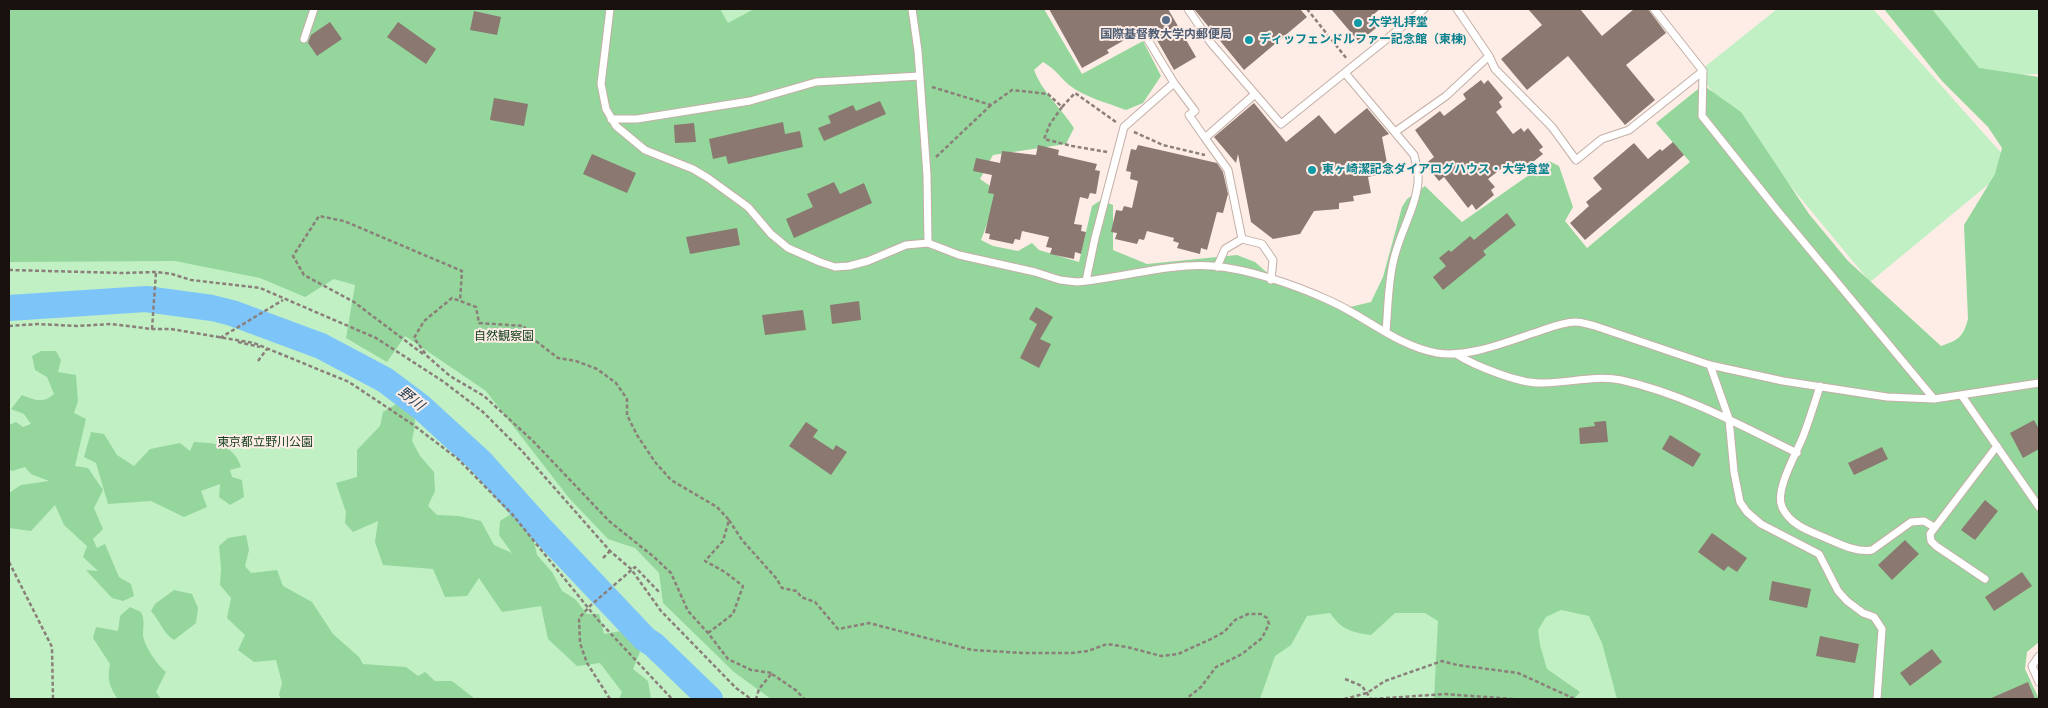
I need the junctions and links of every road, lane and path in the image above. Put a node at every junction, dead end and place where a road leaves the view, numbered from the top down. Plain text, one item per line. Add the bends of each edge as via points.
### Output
1 (314, 9) edge
2 (610, 9) edge
3 (912, 9) edge
4 (1188, 9) edge
5 (1307, 9) edge
6 (1424, 9) edge
7 (1458, 9) edge
8 (1654, 9) edge
9 (1145, 36) dead end
10 (304, 39) dead end
11 (1489, 56) junction
12 (1353, 66) junction
13 (1703, 71) junction
14 (1345, 73) junction
15 (920, 80) junction
16 (1174, 83) junction
17 (1255, 94) junction
18 (991, 105) junction
19 (1062, 107) junction
20 (611, 119) junction
21 (1124, 127) junction
22 (1395, 132) junction
23 (1205, 138) junction
24 (1117, 153) junction
25 (1219, 157) junction
26 (926, 166) junction
27 (1242, 239) junction
28 (928, 243) junction
29 (1217, 267) junction
30 (9, 270) edge
31 (156, 272) junction
32 (1271, 280) junction
33 (1086, 281) junction
34 (284, 299) junction
35 (460, 301) junction
36 (9, 326) edge
37 (152, 329) junction
38 (1386, 332) junction
39 (267, 349) junction
40 (1456, 354) junction
41 (426, 356) junction
42 (258, 361) dead end
43 (1710, 364) junction
44 (2039, 383) edge
45 (1820, 386) junction
46 (1962, 396) junction
47 (1934, 399) junction
48 (1729, 419) junction
49 (1996, 446) junction
50 (1797, 453) junction
51 (2039, 507) edge
52 (729, 520) junction
53 (1934, 527) junction
54 (610, 551) junction
55 (603, 558) dead end
56 (9, 562) edge
57 (631, 569) junction
58 (1986, 579) dead end
59 (660, 593) dead end
60 (589, 606) junction
61 (708, 633) junction
62 (2039, 656) edge
63 (772, 674) junction
64 (1345, 679) dead end
65 (2039, 682) edge
66 (1367, 693) junction
67 (53, 699) edge
68 (610, 699) edge
69 (672, 699) edge
70 (751, 699) edge
71 (756, 699) edge
72 (804, 699) edge
73 (1186, 699) edge
74 (1344, 699) edge
75 (1372, 699) edge
76 (1513, 699) edge
77 (1575, 699) edge
78 (1876, 699) edge

1 - 10 lane
2 - 20 lane via 601,84
3 - 15 lane
4 - 17 lane via 1211,43
5 - 12 path
6 - 12 lane
7 - 11 lane
8 - 13 lane
9 - 16 lane
11 - 13 lane via 1495,69 1548,122 1576,160 1602,139 1629,130
11 - 22 lane via 1446,96
12 - 14 lane
13 - 47 lane via 1702,116
14 - 17 lane via 1281,124
14 - 22 lane
15 - 18 path
15 - 20 lane via 816,82 750,101 637,119
15 - 26 lane
16 - 21 lane
16 - 23 lane via 1195,111 1189,116
17 - 23 lane
18 - 19 path via 1012,90 1023,90 1048,94
18 - 26 path
19 - 21 path via 1075,94
19 - 24 path via 1044,140
20 - 28 lane via 645,150 693,169 748,207 788,248 820,262 835,267 849,266 906,245
21 - 24 lane
21 - 25 path via 1163,145
22 - 38 lane via 1414,155 1418,182 1392,265
23 - 25 lane
24 - 33 lane
25 - 27 lane via 1228,170
26 - 28 lane
27 - 29 lane via 1225,248
27 - 32 lane via 1262,244 1273,260
28 - 33 lane via 959,255 1060,280
29 - 32 lane
29 - 33 lane via 1190,266
30 - 31 path
31 - 34 path via 191,280 260,288
31 - 37 path
32 - 38 lane via 1329,300
34 - 39 path, bridge via 220,338
34 - 54 path via 376,338 483,412
35 - 41 path via 452,298 424,321 414,338
35 - 41 path via 462,271 344,221 319,216 293,256 304,275 354,302
35 - 52 path via 476,307 479,323 524,326 528,336 558,358 597,369 616,383 627,399 627,415 655,462 671,480 717,507
36 - 37 path via 110,324
37 - 39 path via 171,328 254,343
38 - 40 lane via 1436,353
39 - 42 path
39 - 60 path via 349,382 458,459 512,514
40 - 43 lane via 1577,322
40 - 48 lane via 1470,362 1541,384 1605,378 1622,381 1672,395
41 - 61 path via 450,376 484,396 533,441 609,521 672,573 688,612
43 - 45 lane via 1783,382
43 - 48 lane
44 - 46 lane
45 - 47 lane via 1887,397
45 - 50 lane
46 - 47 lane
46 - 49 lane
48 - 50 lane
48 - 78 lane via 1740,502 1760,524 1819,554 1838,591 1863,613 1874,617 1882,629
49 - 51 lane
49 - 53 lane
50 - 53 lane via 1783,484 1781,505 1790,519 1803,528 1865,551 1872,550 1911,522 1924,521
52 - 61 path via 723,540 705,561 743,586 733,614
52 - 73 path via 782,588 797,591 801,597 815,602 838,629 869,623 972,650 1072,653 1107,644 1162,656 1178,654 1211,639 1248,614 1261,614 1267,618 1269,624 1262,638 1242,654 1216,667 1201,687
53 - 58 lane via 1930,534 1931,542
54 - 55 path
54 - 57 path
56 - 67 path via 52,647
57 - 59 path via 635,567
57 - 60 path
57 - 70 path via 660,611 736,688
60 - 68 path via 579,618 580,643 587,662
60 - 69 path
61 - 63 path via 728,659 751,670
62 - 65 lane via 2032,666
63 - 71 path via 759,689
63 - 72 path
64 - 66 path via 1362,686
66 - 74 path
66 - 75 path
66 - 77 path via 1384,681 1442,661 1518,673
75 - 76 path via 1445,694

